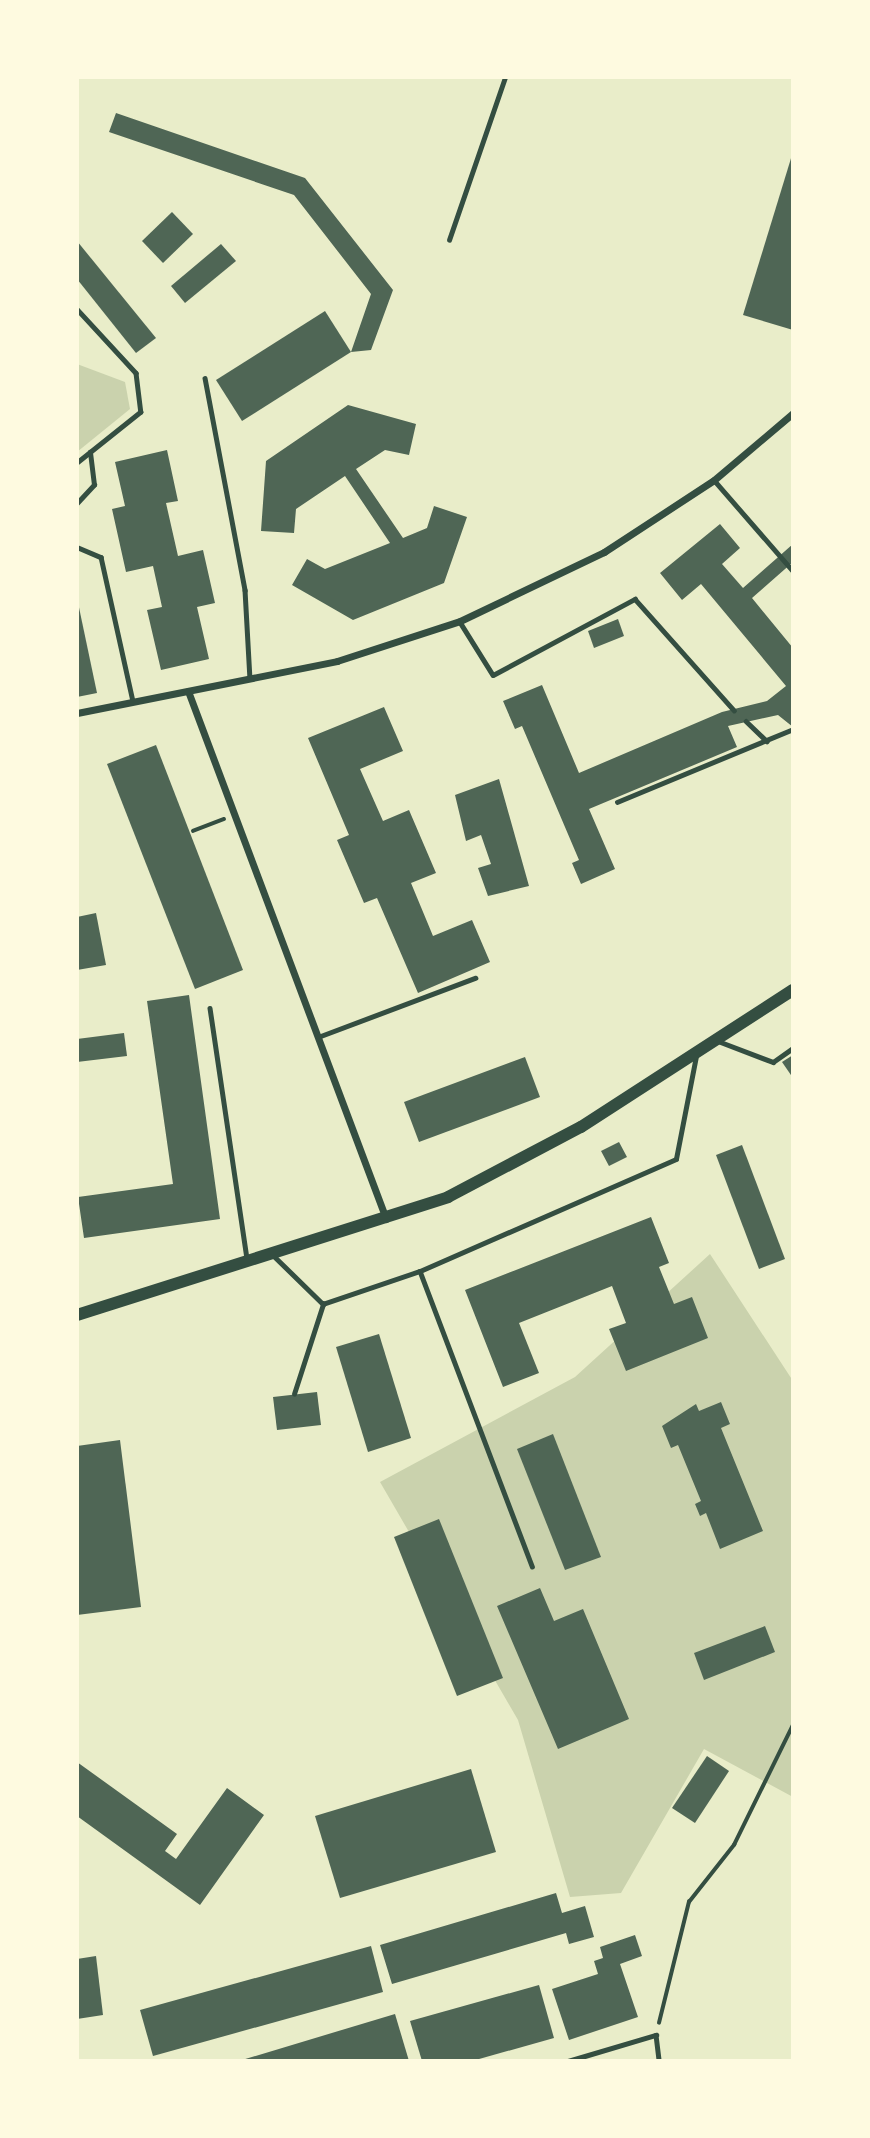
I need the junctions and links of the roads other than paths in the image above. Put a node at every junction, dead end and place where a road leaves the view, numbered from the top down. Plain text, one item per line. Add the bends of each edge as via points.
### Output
1 (505, 77) edge
2 (449, 240) dead end
3 (77, 309) edge
4 (205, 378) dead end
5 (793, 413) edge
6 (90, 451) junction
7 (77, 463) edge
8 (714, 480) junction
9 (77, 503) edge
10 (77, 547) edge
11 (793, 571) edge
12 (460, 621) junction
13 (250, 679) junction
14 (188, 691) junction
15 (133, 701) junction
16 (734, 710) dead end
17 (77, 713) edge
18 (746, 722) dead end
19 (793, 729) edge
20 (768, 741) junction
21 (617, 802) dead end
22 (475, 978) dead end
23 (793, 990) edge
24 (210, 1008) dead end
25 (317, 1037) junction
26 (716, 1040) junction
27 (793, 1048) edge
28 (697, 1052) junction
29 (386, 1219) junction
30 (274, 1256) junction
31 (248, 1264) junction
32 (420, 1271) junction
33 (323, 1304) junction
34 (77, 1315) edge
35 (294, 1394) dead end
36 (532, 1566) dead end
37 (568, 2061) edge
38 (659, 2061) edge

1 - 2 lane
3 - 6 lane via 136,373 141,412
4 - 13 lane via 245,590
5 - 8 street
6 - 7 lane
6 - 9 lane via 94,485
8 - 11 lane
8 - 12 street via 604,552
10 - 15 lane via 102,557
12 - 13 street via 337,661
12 - 16 lane via 493,675 635,598 682,659
13 - 14 street
14 - 15 street
14 - 25 street
15 - 17 street
18 - 20 lane
19 - 20 lane
20 - 21 lane
22 - 25 lane
23 - 26 main road
24 - 31 lane
25 - 29 street
26 - 27 lane via 773,1062
26 - 28 main road
28 - 29 main road via 526,1158
28 - 32 lane via 676,1159
29 - 30 main road
30 - 31 main road
30 - 33 lane
31 - 34 main road
32 - 33 lane
32 - 36 lane
33 - 35 lane
37 - 38 lane via 656,2035

